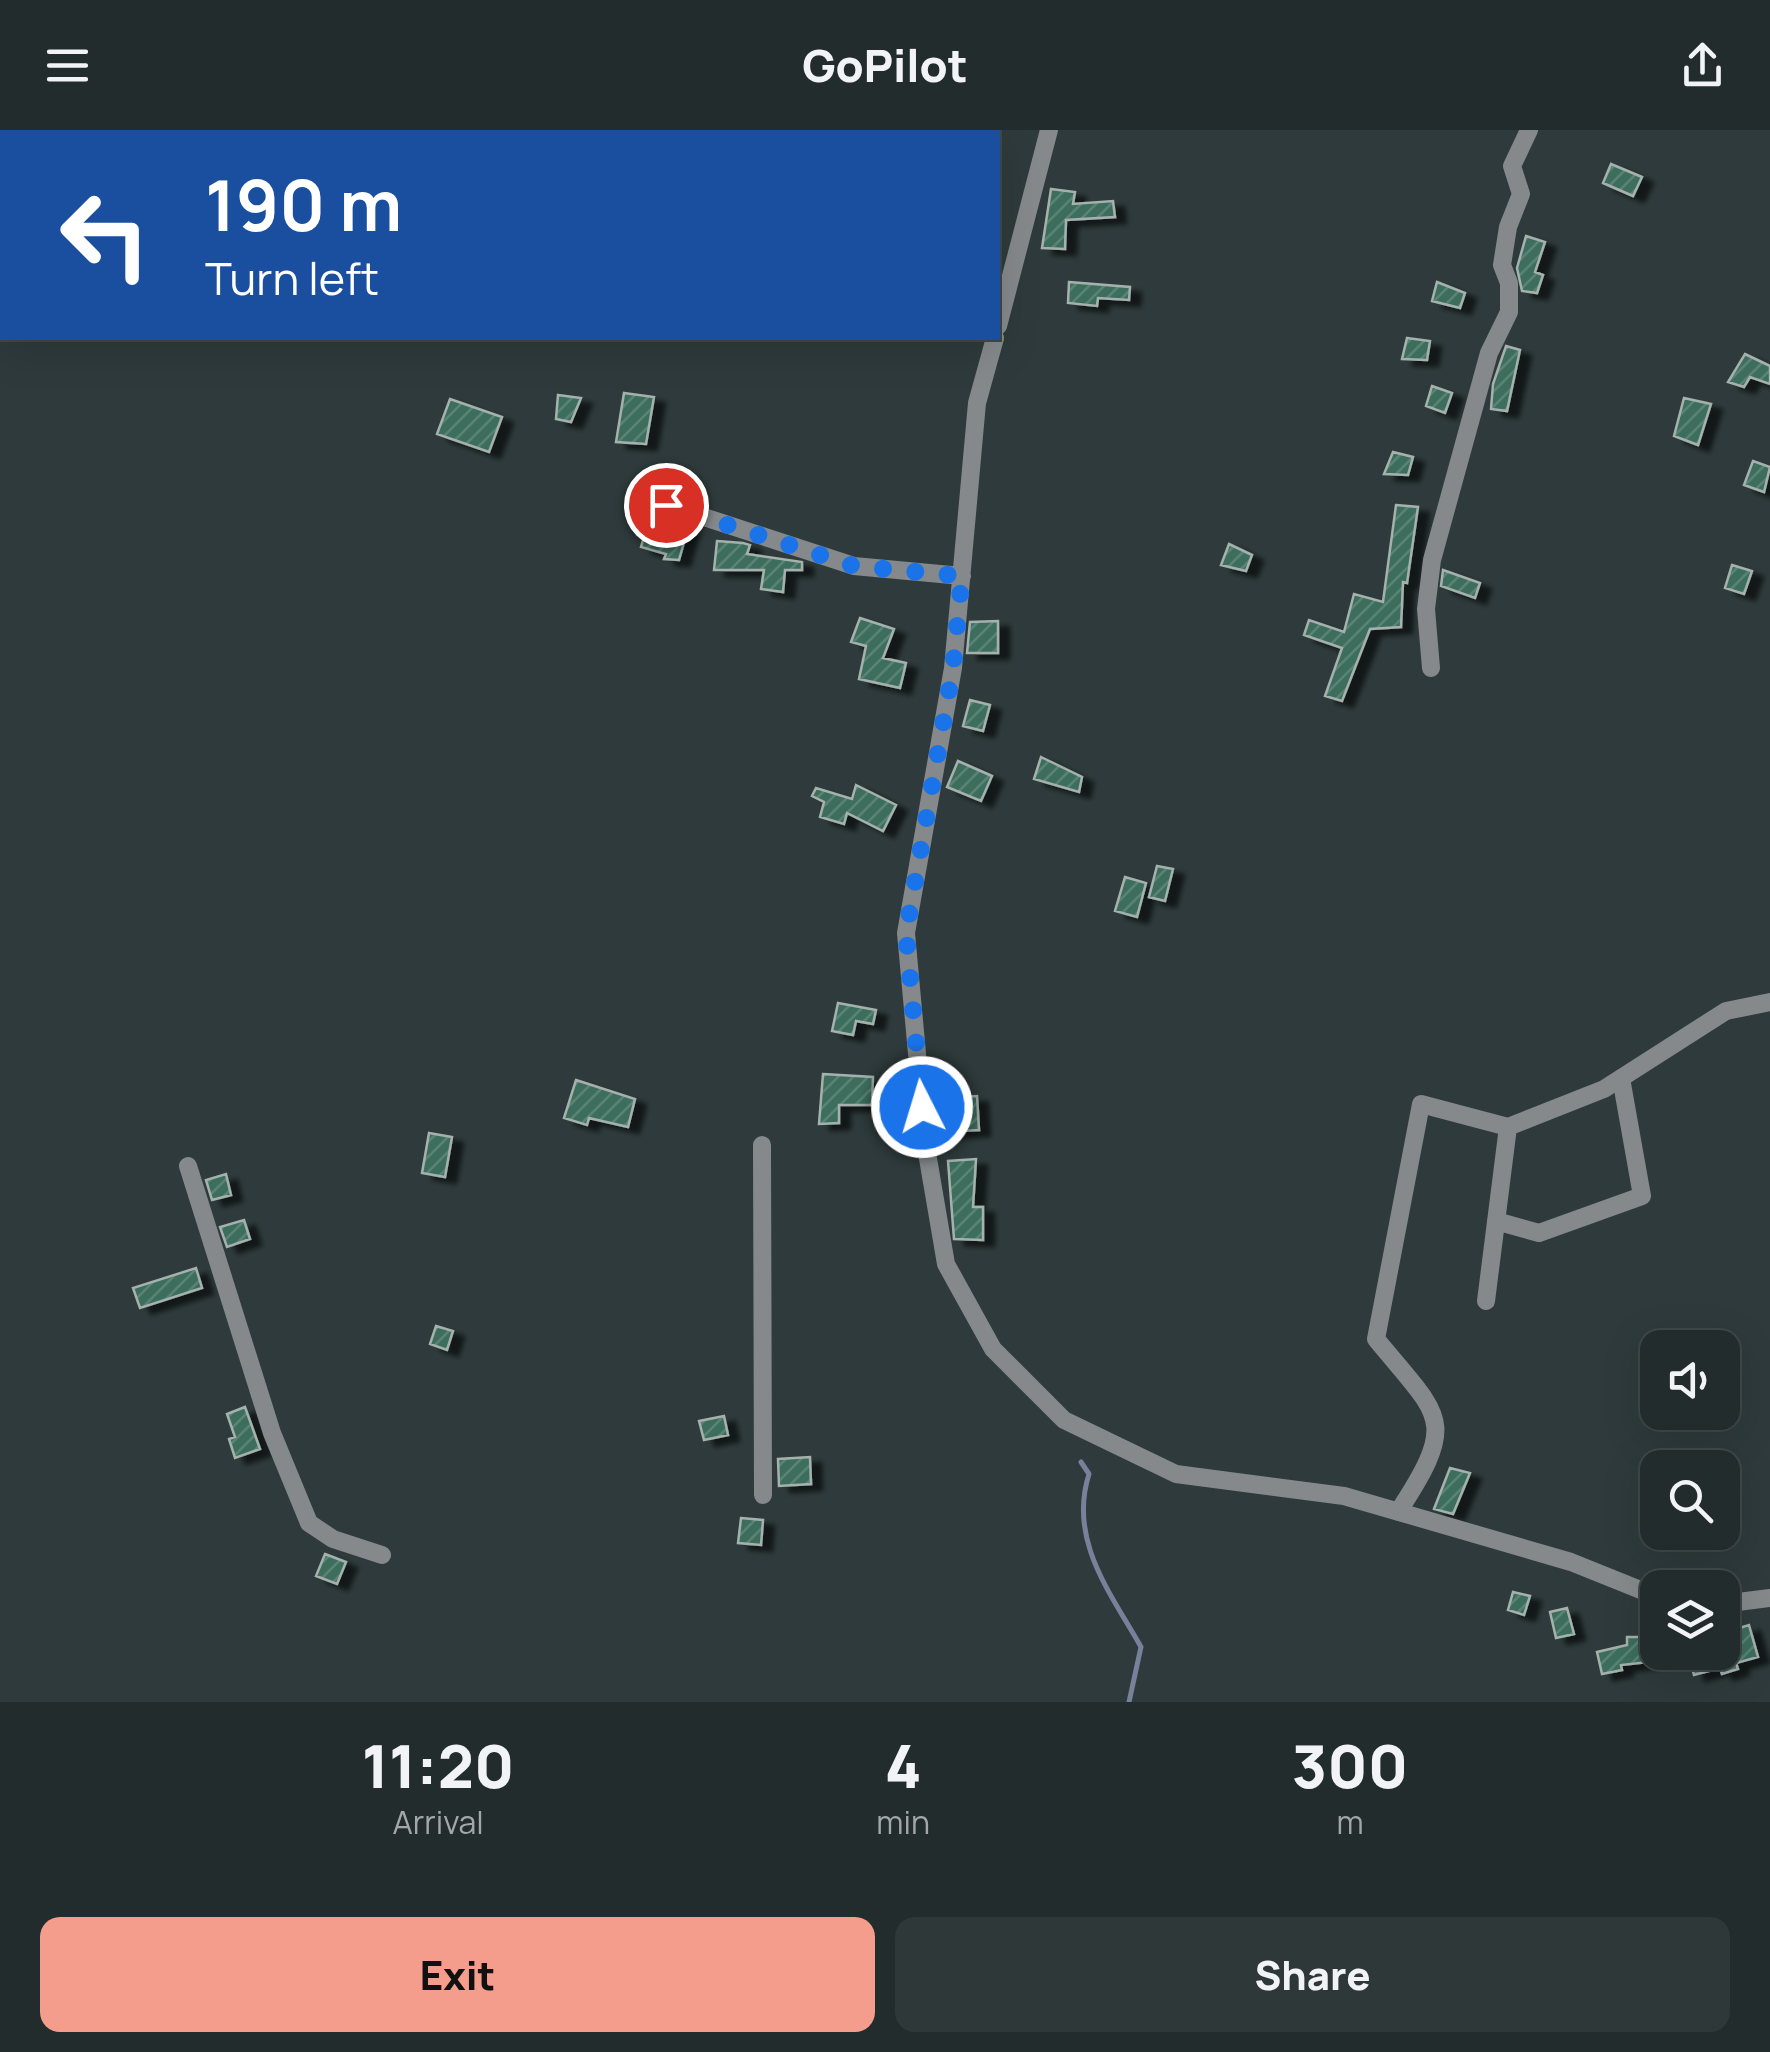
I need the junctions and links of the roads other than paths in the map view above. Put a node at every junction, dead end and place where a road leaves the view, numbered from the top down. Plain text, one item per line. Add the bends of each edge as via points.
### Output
1 (1049, 130) edge
2 (1528, 130) edge
3 (1000, 318) edge
4 (993, 340) edge
5 (666, 505) dead end
6 (962, 576) junction
7 (1431, 668) dead end
8 (1770, 1002) edge
9 (1621, 1078) junction
10 (1508, 1127) junction
11 (762, 1145) dead end
12 (188, 1166) dead end
13 (1496, 1221) junction
14 (1486, 1301) dead end
15 (762, 1495) dead end
16 (1398, 1512) junction
17 (382, 1555) dead end
18 (1640, 1590) edge
19 (1770, 1598) edge
20 (1740, 1602) edge

1 - 3 street
2 - 7 street via 1512,166 1521,194 1502,266 1508,312 1488,353 1432,560 1426,609
4 - 6 street via 977,403
5 - 6 street via 854,566
6 - 16 street via 953,668 906,933 925,1142 946,1264 994,1349 1064,1420 1176,1474 1344,1496
8 - 9 street via 1726,1011
9 - 10 street
9 - 13 street via 1642,1196 1540,1233
10 - 13 street
10 - 16 street via 1421,1104 1376,1339 1427,1401 1439,1429 1427,1467
11 - 15 street
12 - 17 street via 272,1433 310,1523
13 - 14 street
16 - 18 street via 1572,1562
19 - 20 street

